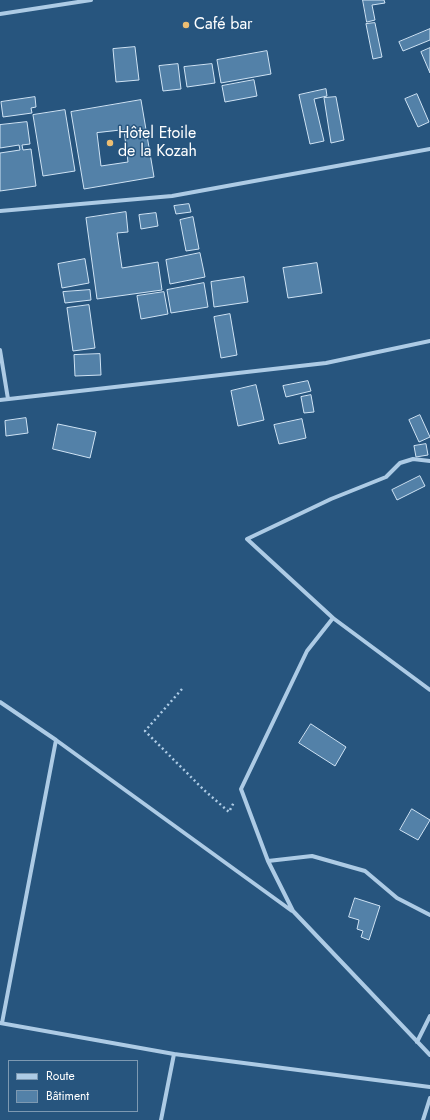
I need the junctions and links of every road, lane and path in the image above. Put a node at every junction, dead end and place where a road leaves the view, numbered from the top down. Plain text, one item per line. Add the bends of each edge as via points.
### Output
1 (91, 0) edge
2 (0, 14) edge
3 (430, 149) edge
4 (0, 211) edge
5 (430, 341) edge
6 (0, 350) edge
7 (8, 399) junction
8 (0, 400) edge
9 (430, 461) edge
10 (333, 618) junction
11 (182, 688) dead end
12 (430, 690) edge
13 (0, 702) edge
14 (56, 740) junction
15 (241, 789) junction
16 (268, 861) junction
17 (293, 912) junction
18 (430, 915) edge
19 (430, 1016) edge
20 (1, 1023) edge
21 (417, 1042) junction
22 (174, 1054) junction
23 (430, 1055) edge
24 (430, 1087) edge
25 (430, 1098) edge
26 (161, 1120) edge
27 (423, 1120) edge

1 - 2 street
3 - 4 street via 172,196
5 - 7 street via 326,363
6 - 7 street
7 - 8 street
9 - 10 street via 413,459 400,463 386,477 331,499 247,539
10 - 12 street
10 - 15 street via 307,651
11 - 15 path via 145,731 229,812
13 - 14 street
14 - 17 street
14 - 20 street
15 - 16 street
16 - 17 street
16 - 18 street via 312,856 365,871 397,898
17 - 21 street
19 - 21 street
20 - 22 street
21 - 23 street
22 - 24 street
22 - 26 street
25 - 27 street

